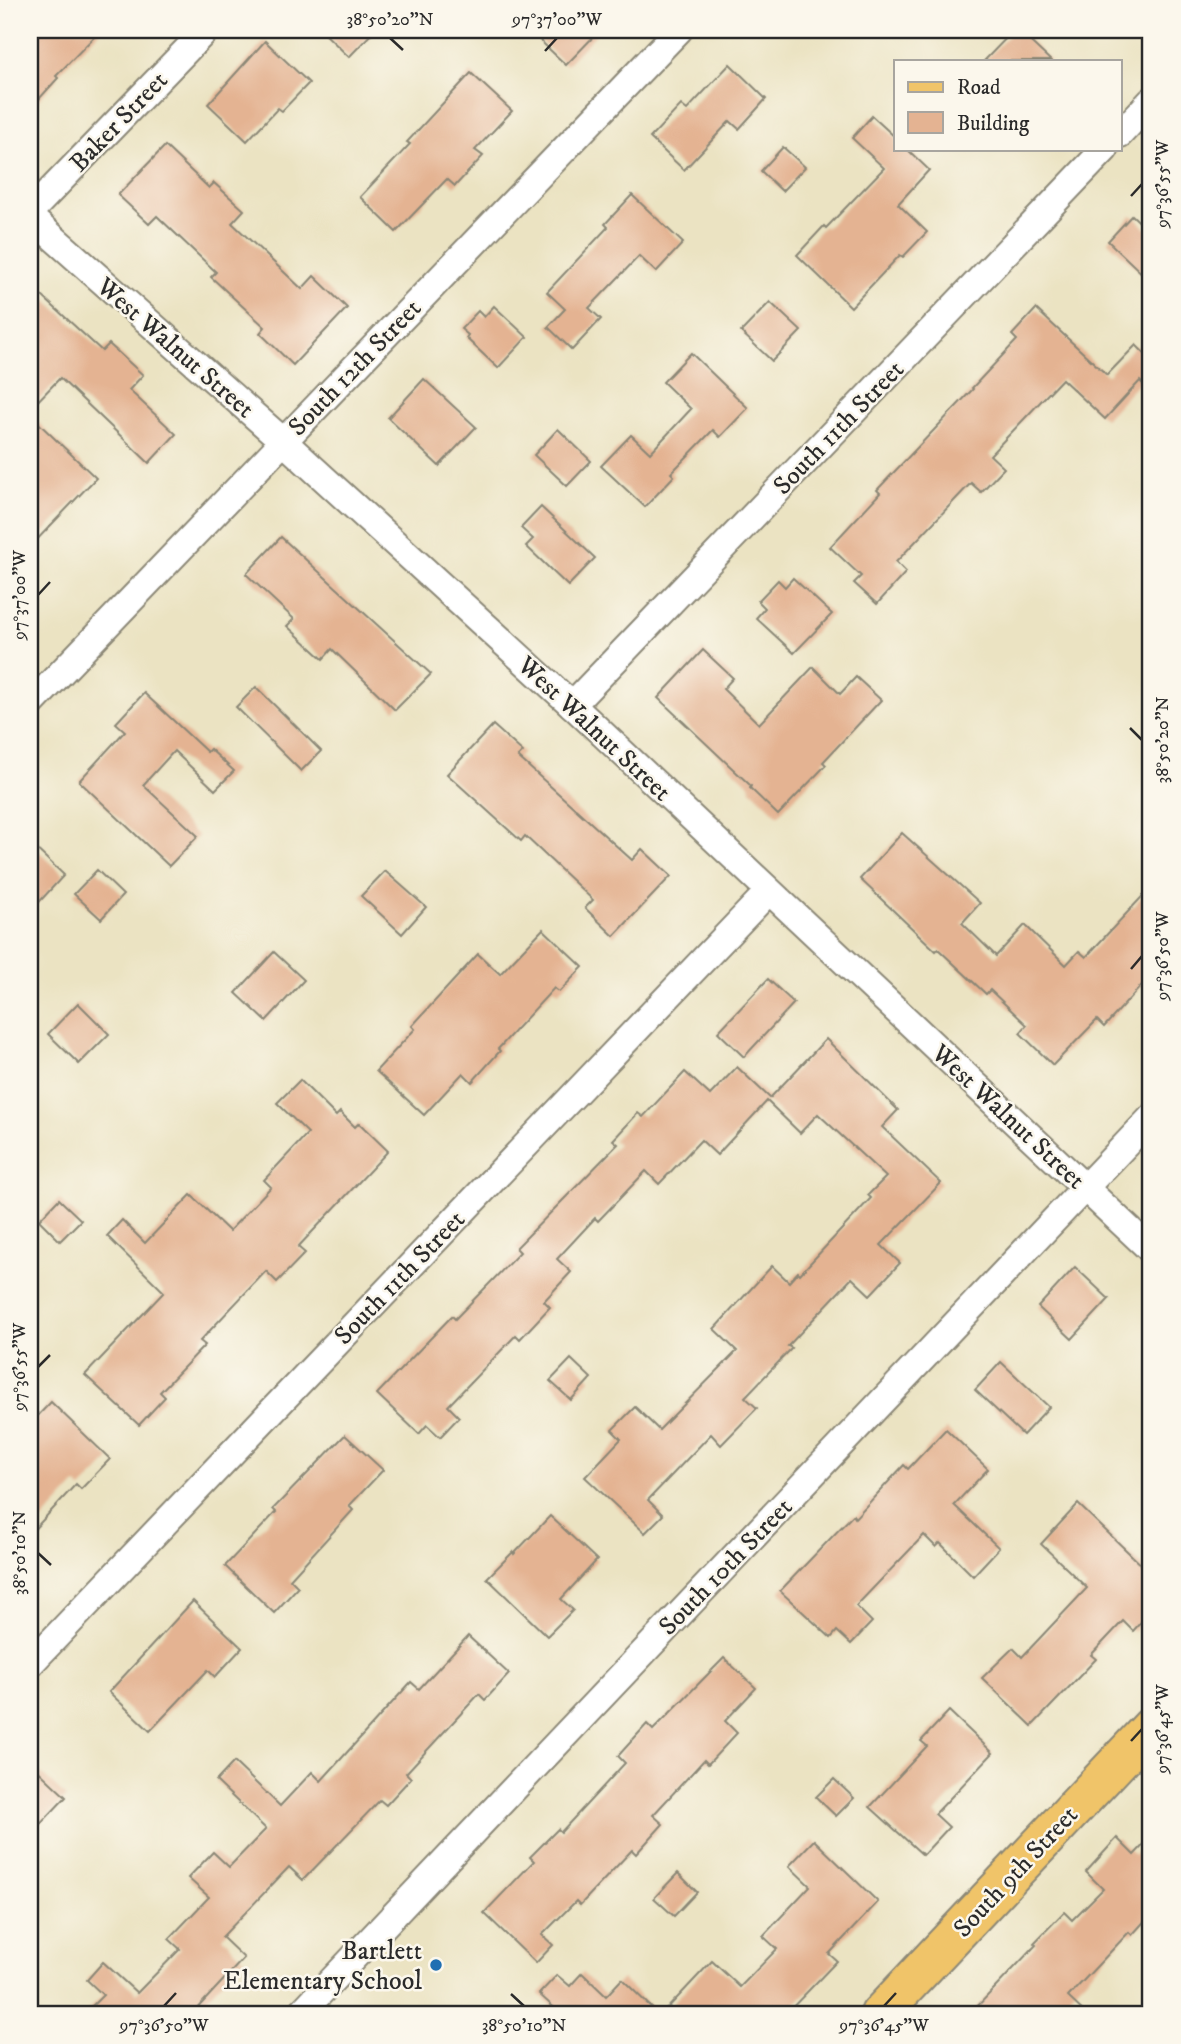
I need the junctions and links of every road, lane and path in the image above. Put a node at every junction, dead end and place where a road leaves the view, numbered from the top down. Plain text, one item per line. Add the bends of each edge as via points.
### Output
1 (206, 30) edge
2 (679, 30) edge
3 (1151, 101) edge
4 (1122, 132) edge
5 (1104, 150) edge
6 (30, 212) edge
7 (30, 218) edge
8 (283, 441) junction
9 (30, 705) edge
10 (572, 705) junction
11 (769, 891) junction
12 (1151, 1118) edge
13 (1084, 1188) junction
14 (1151, 1250) edge
15 (30, 1664) edge
16 (1151, 1727) edge
17 (300, 2014) edge
18 (880, 2014) edge

1 - 6 street, Baker Street
2 - 8 street, South 12th Street
3 - 4 street
5 - 10 street, South 11th Street
7 - 8 street, West Walnut Street
8 - 9 street, South 12th Street
8 - 10 street, West Walnut Street
10 - 11 street, West Walnut Street
11 - 13 street, West Walnut Street
11 - 15 street, South 11th Street
12 - 13 street, South 10th Street
13 - 14 street, West Walnut Street
13 - 17 street, South 10th Street
16 - 18 main road, South 9th Street

